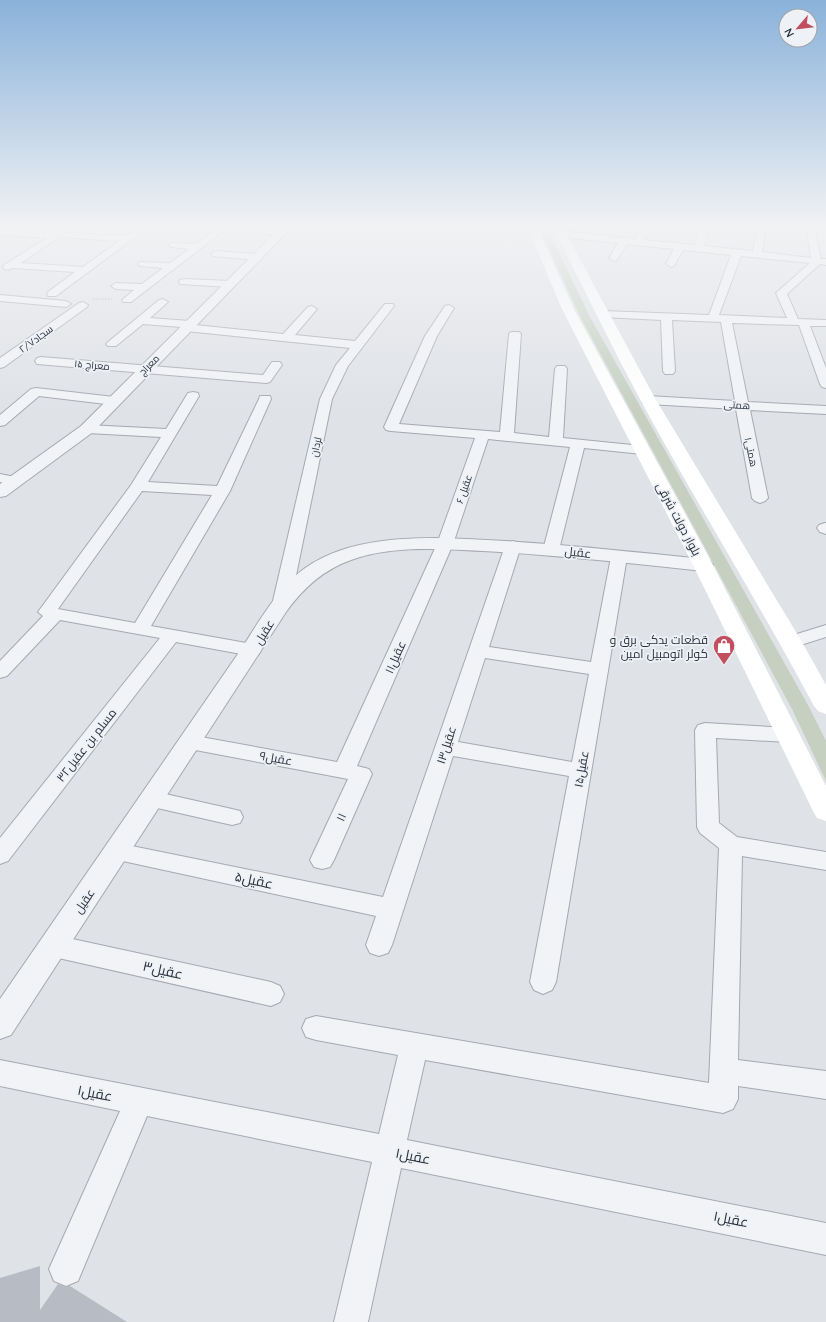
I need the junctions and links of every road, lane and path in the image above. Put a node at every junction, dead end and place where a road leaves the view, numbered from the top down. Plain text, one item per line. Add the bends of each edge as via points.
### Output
1 (61, 288) edge
2 (143, 288) edge
3 (226, 288) edge
4 (558, 288) edge
5 (589, 288) edge
6 (724, 288) edge
7 (788, 288) edge
8 (52, 294) dead end
9 (0, 298) edge
10 (19, 300) junction
11 (127, 300) joint
12 (163, 302) dead end
13 (83, 305) junction
14 (389, 306) dead end
15 (449, 308) dead end
16 (6, 309) dead end
17 (312, 309) dead end
18 (603, 314) junction
19 (666, 317) junction
20 (713, 318) junction
21 (726, 319) junction
22 (140, 321) junction
23 (799, 322) junction
24 (826, 323) edge
25 (188, 326) junction
26 (515, 334) dead end
27 (286, 338) junction
28 (112, 344) dead end
29 (359, 344) junction
30 (5, 361) edge
31 (41, 361) dead end
32 (77, 364) junction
33 (276, 365) dead end
34 (237, 366) dead end
35 (144, 370) junction
36 (561, 370) dead end
37 (669, 371) dead end
38 (229, 376) junction
39 (59, 377) dead end
40 (826, 384) edge
41 (193, 396) dead end
42 (265, 399) dead end
43 (648, 400) junction
44 (114, 401) junction
45 (742, 405) junction
46 (826, 410) edge
47 (0, 422) edge
48 (87, 429) junction
49 (170, 433) junction
50 (483, 434) junction
51 (507, 436) junction
52 (556, 442) junction
53 (578, 444) junction
54 (642, 450) junction
55 (0, 478) edge
56 (15, 481) junction
57 (138, 486) junction
58 (222, 491) junction
59 (0, 492) edge
60 (760, 498) dead end
61 (445, 544) junction
62 (513, 546) junction
63 (551, 550) junction
64 (619, 556) junction
65 (703, 564) junction
66 (281, 605) junction
67 (56, 614) junction
68 (140, 629) junction
69 (826, 631) edge
70 (172, 635) junction
71 (790, 642) junction
72 (252, 650) junction
73 (478, 651) junction
74 (599, 669) junction
75 (0, 672) edge
76 (826, 706) edge
77 (788, 735) junction
78 (190, 742) junction
79 (446, 747) junction
80 (581, 771) junction
81 (353, 772) junction
82 (152, 800) junction
83 (826, 811) edge
84 (232, 817) dead end
85 (731, 845) junction
86 (117, 852) junction
87 (0, 855) edge
88 (322, 860) dead end
89 (826, 861) edge
90 (392, 909) junction
91 (379, 945) dead end
92 (54, 946) junction
93 (543, 982) dead end
94 (271, 994) dead end
95 (0, 1025) edge
96 (316, 1028) dead end
97 (414, 1045) junction
98 (724, 1071) junction
99 (0, 1073) edge
100 (826, 1085) edge
101 (139, 1101) junction
102 (390, 1151) junction
103 (826, 1238) edge
104 (66, 1269) dead end
105 (351, 1322) edge

1 - 8 street
2 - 11 street
3 - 25 street, معراج
4 - 54 main road, بلوار دولت شرقی
5 - 18 main road
6 - 20 street
7 - 23 street via 780,293
9 - 10 street
10 - 13 street
10 - 16 street
11 - 13 path via 95,298
12 - 22 street
13 - 30 street, سجاد۲/۷
14 - 29 street, لردان
15 - 50 street via 432,336 391,427
17 - 27 street
18 - 19 street
18 - 43 main road
19 - 20 street
19 - 37 street
20 - 21 street
21 - 23 street
21 - 45 street, ۱همتی
22 - 25 street
22 - 28 street
23 - 24 street
23 - 40 street
25 - 27 street
25 - 35 street, معراج
26 - 51 street
27 - 29 street
29 - 66 street, لردان via 342,364 326,399
31 - 32 street, معراج ۱۵
32 - 35 street, معراج ۱۵
32 - 39 street
33 - 38 street, معراج ۱۵ via 266,379
34 - 38 street
35 - 38 street, معراج ۱۵
35 - 44 street, معراج
36 - 52 street
41 - 49 street
42 - 58 street
43 - 45 street, همتی
43 - 71 main road
44 - 47 street via 36,392
44 - 48 street, معراج
45 - 46 street, همتی
45 - 60 street, ۱همتی
48 - 49 street
48 - 56 street, معراج
49 - 57 street
50 - 51 street
50 - 61 street, عقیل ۶
51 - 52 street
52 - 53 street
53 - 54 street
53 - 63 street
54 - 65 main road, بلوار دولت شرقی
55 - 56 street
56 - 59 street, معراج
57 - 58 street
57 - 67 street via 47,612
58 - 68 street
61 - 62 street, عقیل
61 - 66 street, عقیل via 369,548 347,554 308,575
61 - 81 street, عقیل۱۱
62 - 63 street, عقیل
62 - 73 street, عقیل۱۳
63 - 64 street, عقیل
64 - 65 street, عقیل
64 - 74 street, عقیل۱۵
65 - 77 main road, بلوار دولت شرقی
66 - 72 street, عقیل
67 - 68 street
67 - 75 street
68 - 70 street
69 - 71 street
70 - 72 street
70 - 87 street, مسلم بن عقیل۳۲
71 - 76 main road
72 - 78 street, عقیل
73 - 74 street
73 - 79 street, عقیل۱۳
74 - 80 street, عقیل۱۵
77 - 83 main road, بلوار دولت شرقی
77 - 85 street via 705,730 708,827
78 - 81 street, عقیل۹
78 - 82 street, عقیل
79 - 80 street
79 - 90 street, عقیل۱۳
80 - 93 street, عقیل۱۵
81 - 88 street, ۱۱
82 - 84 street
82 - 86 street, عقیل
85 - 89 street
85 - 98 street
86 - 90 street, عقیل۵
86 - 92 street, عقیل
90 - 91 street, عقیل۱۳
92 - 94 street, عقیل۳
92 - 95 street, عقیل
96 - 97 street
97 - 98 street via 724,1099
97 - 102 street
98 - 100 street
99 - 101 street, عقیل۱
101 - 102 street, عقیل۱
101 - 104 street
102 - 103 street, عقیل۱
102 - 105 street

